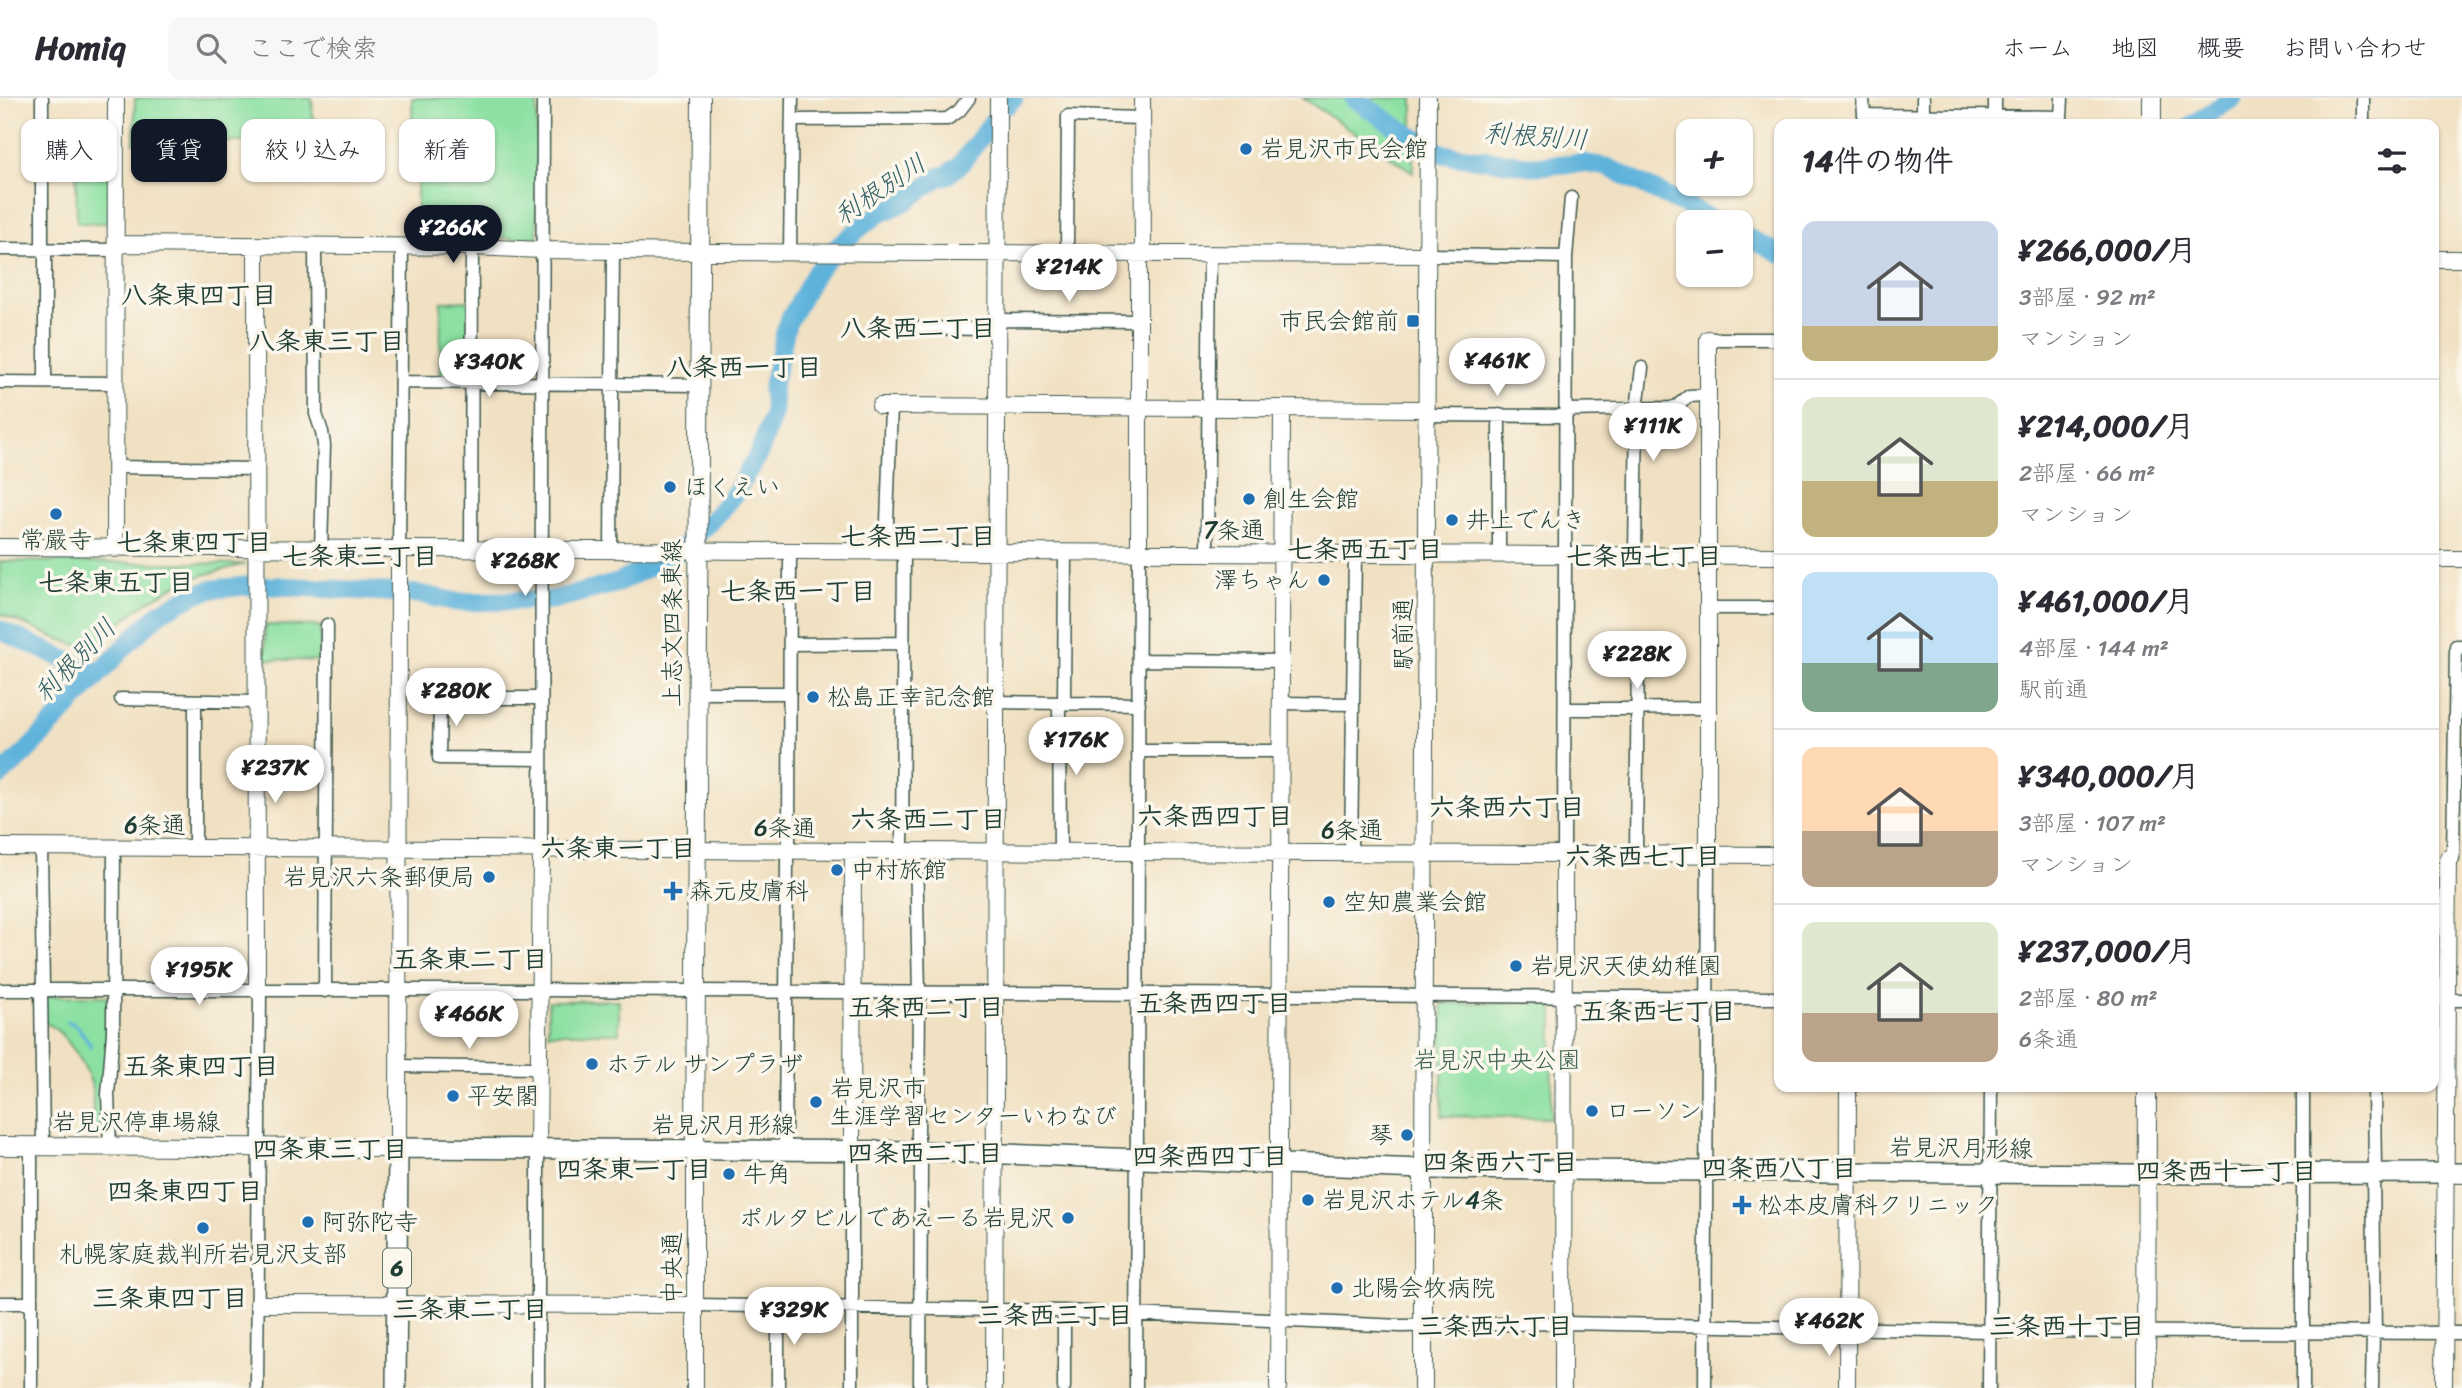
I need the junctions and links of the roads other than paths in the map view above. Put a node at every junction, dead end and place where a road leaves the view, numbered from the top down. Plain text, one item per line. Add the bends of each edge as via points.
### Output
1 (42, 98) edge
2 (116, 98) edge
3 (543, 98) edge
4 (701, 98) edge
5 (792, 98) edge
6 (970, 98) edge
7 (998, 98) edge
8 (1142, 98) edge
9 (1428, 98) edge
10 (1863, 98) edge
11 (1923, 98) edge
12 (1995, 98) edge
13 (2062, 98) edge
14 (2152, 98) edge
15 (2363, 98) edge
16 (1995, 117) junction
17 (1142, 118) junction
18 (42, 119) edge
19 (116, 119) edge
20 (1911, 119) edge
21 (1923, 119) edge
22 (1947, 119) edge
23 (2152, 119) edge
24 (2363, 119) edge
25 (792, 120) junction
26 (42, 182) edge
27 (116, 182) edge
28 (1571, 198) dead end
29 (256, 246) junction
30 (315, 246) junction
31 (402, 246) junction
32 (116, 247) junction
33 (472, 247) junction
34 (0, 249) edge
35 (43, 249) junction
36 (541, 250) junction
37 (613, 251) junction
38 (790, 251) junction
39 (698, 252) junction
40 (1141, 253) junction
41 (1210, 253) junction
42 (998, 254) junction
43 (1067, 254) junction
44 (1427, 255) junction
45 (1566, 257) junction
46 (2439, 259) edge
47 (2462, 259) edge
48 (1140, 321) junction
49 (998, 325) junction
50 (895, 328) dead end
51 (1708, 339) joint
52 (1774, 339) edge
53 (1642, 368) dead end
54 (0, 382) edge
55 (45, 382) junction
56 (401, 382) junction
57 (472, 382) junction
58 (114, 383) junction
59 (542, 383) junction
60 (611, 384) junction
61 (698, 385) junction
62 (1708, 396) junction
63 (885, 406) joint
64 (998, 408) junction
65 (1139, 408) junction
66 (1208, 408) junction
67 (1282, 408) junction
68 (1637, 410) junction
69 (1427, 412) junction
70 (1566, 413) junction
71 (1499, 415) junction
72 (114, 467) junction
73 (256, 469) junction
74 (0, 547) edge
75 (115, 549) junction
76 (257, 550) junction
77 (321, 550) junction
78 (399, 550) junction
79 (471, 550) junction
80 (615, 550) junction
81 (542, 551) junction
82 (790, 552) junction
83 (886, 552) junction
84 (904, 552) junction
85 (996, 552) junction
86 (1065, 552) junction
87 (1139, 553) junction
88 (1208, 553) junction
89 (1281, 553) junction
90 (1355, 554) junction
91 (1499, 554) junction
92 (698, 555) junction
93 (1426, 555) junction
94 (1565, 555) junction
95 (1635, 555) junction
96 (1709, 555) junction
97 (1774, 556) edge
98 (2439, 559) edge
99 (2462, 559) edge
100 (1709, 608) junction
101 (1774, 608) edge
102 (327, 625) dead end
103 (903, 643) junction
104 (790, 644) junction
105 (2462, 646) edge
106 (1637, 654) dead end
107 (1140, 660) junction
108 (1281, 661) junction
109 (696, 693) junction
110 (790, 693) junction
111 (541, 698) junction
112 (121, 699) dead end
113 (195, 701) junction
114 (256, 702) junction
115 (997, 702) junction
116 (1062, 703) junction
117 (1281, 703) junction
118 (1139, 704) junction
119 (1353, 704) junction
120 (1636, 708) junction
121 (1708, 708) junction
122 (1566, 709) junction
123 (1139, 751) junction
124 (1280, 751) junction
125 (541, 759) junction
126 (0, 847) edge
127 (41, 848) junction
128 (114, 848) junction
129 (195, 848) junction
130 (256, 849) junction
131 (326, 849) junction
132 (541, 849) junction
133 (696, 849) junction
134 (398, 850) junction
135 (788, 850) junction
136 (853, 851) junction
137 (909, 851) junction
138 (996, 851) junction
139 (1060, 852) junction
140 (1138, 852) junction
141 (1280, 852) junction
142 (1351, 853) junction
143 (1564, 853) junction
144 (1636, 853) junction
145 (1426, 854) junction
146 (1708, 855) junction
147 (1774, 855) edge
148 (2449, 858) edge
149 (42, 989) junction
150 (0, 990) edge
151 (113, 990) junction
152 (540, 990) junction
153 (258, 991) junction
154 (325, 991) junction
155 (398, 991) junction
156 (696, 992) junction
157 (785, 993) junction
158 (852, 993) junction
159 (919, 994) junction
160 (995, 994) junction
161 (1137, 995) junction
162 (1279, 995) junction
163 (1425, 995) junction
164 (1564, 997) junction
165 (1707, 998) junction
166 (1774, 998) edge
167 (2447, 999) edge
168 (398, 1066) junction
169 (539, 1068) junction
170 (1848, 1092) edge
171 (1991, 1092) edge
172 (2147, 1092) edge
173 (2303, 1092) edge
174 (2374, 1092) edge
175 (0, 1146) edge
176 (37, 1146) junction
177 (110, 1147) junction
178 (260, 1148) junction
179 (398, 1149) junction
180 (538, 1149) junction
181 (695, 1149) junction
182 (785, 1150) junction
183 (852, 1150) junction
184 (919, 1151) junction
185 (995, 1153) junction
186 (1136, 1159) junction
187 (1279, 1164) junction
188 (1423, 1169) junction
189 (1564, 1171) junction
190 (1705, 1172) junction
191 (1848, 1172) junction
192 (1990, 1173) junction
193 (2374, 1173) junction
194 (2454, 1173) edge
195 (2146, 1174) junction
196 (2303, 1174) junction
197 (0, 1303) edge
198 (31, 1303) junction
199 (258, 1304) junction
200 (396, 1305) junction
201 (695, 1305) junction
202 (537, 1306) junction
203 (778, 1307) junction
204 (920, 1308) junction
205 (852, 1309) junction
206 (994, 1309) junction
207 (1064, 1311) junction
208 (1136, 1313) junction
209 (1278, 1320) junction
210 (1563, 1323) junction
211 (1423, 1324) junction
212 (1706, 1326) junction
213 (1847, 1329) junction
214 (1989, 1331) junction
215 (2146, 1332) junction
216 (2444, 1332) junction
217 (2304, 1333) junction
218 (2374, 1333) junction
219 (2462, 1333) edge
220 (31, 1388) edge
221 (257, 1388) edge
222 (396, 1388) edge
223 (538, 1388) edge
224 (695, 1388) edge
225 (778, 1388) edge
226 (852, 1388) edge
227 (920, 1388) edge
228 (994, 1388) edge
229 (1064, 1388) edge
230 (1136, 1388) edge
231 (1278, 1388) edge
232 (1423, 1388) edge
233 (1563, 1388) edge
234 (1706, 1388) edge
235 (1847, 1388) edge
236 (1989, 1388) edge
237 (2146, 1388) edge
238 (2303, 1388) edge
239 (2372, 1388) edge
240 (2444, 1388) edge

1 - 18 street
2 - 19 street
3 - 36 street
4 - 39 main road, 上志文四条東線
5 - 25 street
6 - 25 street via 947,119
7 - 42 street
8 - 17 street
9 - 44 street, 駅前通
10 - 20 street via 1864,115
11 - 21 street
12 - 16 street
13 - 16 street via 2061,117
14 - 23 main road
15 - 24 street
16 - 22 street
17 - 40 street
17 - 43 street via 1068,116
25 - 38 street
26 - 35 street
27 - 32 street
28 - 45 street
29 - 30 street
29 - 32 street
29 - 73 street
30 - 31 street
30 - 77 street via 316,414 324,445
31 - 33 street
31 - 56 street
32 - 35 street
32 - 58 street
33 - 36 street
33 - 57 street
34 - 35 street
35 - 55 street
36 - 37 street
36 - 59 street
37 - 39 street
37 - 60 street
38 - 39 street
38 - 42 street
39 - 61 main road, 上志文四条東線
40 - 41 street
40 - 43 street
40 - 48 street
41 - 44 street
41 - 66 street
42 - 43 street
42 - 49 street
44 - 45 street
44 - 69 street, 駅前通
45 - 70 street
46 - 47 street
48 - 49 street
48 - 65 street
49 - 50 street
49 - 64 street
51 - 52 street
51 - 62 street
53 - 68 street
54 - 55 street
55 - 58 street
56 - 57 street
56 - 78 street
57 - 59 street
57 - 79 street
58 - 72 street
59 - 60 street
59 - 81 street
60 - 61 street
60 - 80 street
61 - 92 main road, 上志文四条東線
62 - 68 street via 1689,396 1671,408
62 - 96 street
63 - 64 street
63 - 83 street
64 - 65 street
64 - 85 street
65 - 66 street
65 - 87 street
66 - 67 street
66 - 88 street
67 - 69 street
67 - 89 street
68 - 70 street
68 - 95 street
69 - 71 street
69 - 93 street, 駅前通
70 - 71 street
70 - 94 street
71 - 91 street
72 - 73 street
72 - 75 street
73 - 76 street
74 - 75 street
75 - 76 street
76 - 77 street
76 - 114 street
77 - 78 street
78 - 79 street
78 - 134 street
79 - 81 street
80 - 81 street
80 - 92 street, 7条通
81 - 111 street
82 - 83 street, 7条通
82 - 92 street, 7条通
82 - 104 street
83 - 84 street, 7条通
84 - 85 street, 7条通
84 - 103 street
85 - 86 street, 7条通
85 - 115 street
86 - 87 street, 7条通
86 - 116 street
87 - 88 street, 7条通
87 - 107 street
88 - 89 street, 7条通
89 - 90 street, 7条通
89 - 108 street
90 - 93 street, 7条通
90 - 119 street
91 - 93 street, 7条通
91 - 94 street, 7条通
92 - 109 main road, 上志文四条東線
93 - 145 street, 駅前通
94 - 95 street, 7条通
94 - 122 street
95 - 96 street, 7条通
96 - 97 street, 7条通
96 - 100 street
98 - 99 street
100 - 101 street
100 - 121 street
102 - 131 street
103 - 104 street
103 - 137 street
104 - 110 street
105 - 148 street via 2456,646
106 - 120 street
107 - 108 street
107 - 118 street
108 - 117 street
109 - 110 street
109 - 133 main road, 上志文四条東線
110 - 135 street
111 - 125 street
111 - 125 street via 440,698 439,758
112 - 113 street
113 - 114 street
113 - 129 street
114 - 130 street
115 - 116 street
115 - 138 street
116 - 118 street
116 - 139 street
117 - 119 street
117 - 124 street
118 - 123 street
119 - 142 street
120 - 121 street
120 - 122 street
120 - 144 street
121 - 146 street
122 - 143 street
123 - 124 street
123 - 140 street
124 - 141 street
125 - 132 street
126 - 127 street, 6条通
127 - 128 street, 6条通
127 - 149 street
128 - 129 street, 6条通
128 - 151 street
129 - 130 street, 6条通
130 - 131 street, 6条通
130 - 153 street
131 - 134 street, 6条通
131 - 154 street
132 - 133 street, 6条通
132 - 134 street, 6条通
132 - 152 street
133 - 135 street, 6条通
133 - 156 main road, 上志文四条東線
134 - 155 street
135 - 136 street, 6条通
135 - 157 street
136 - 137 street, 6条通
136 - 158 street
137 - 138 street, 6条通
137 - 159 street
138 - 139 street, 6条通
138 - 160 street
139 - 140 street, 6条通
140 - 141 street, 6条通
140 - 161 street
141 - 142 street, 6条通
141 - 162 street
142 - 145 street, 6条通
143 - 144 street, 6条通
143 - 145 street, 6条通
143 - 164 street
144 - 146 street, 6条通
145 - 163 street, 駅前通
146 - 147 street, 6条通
146 - 165 street
148 - 167 street
149 - 150 street
149 - 151 street
149 - 176 street
151 - 153 street
151 - 177 street
152 - 155 street
152 - 156 street
152 - 169 street
153 - 154 street
153 - 178 street
154 - 155 street
155 - 168 street
156 - 157 street
156 - 181 main road, 上志文四条東線
157 - 158 street
157 - 182 street
158 - 159 street
158 - 183 street
159 - 160 street
159 - 184 street
160 - 161 street
160 - 185 street
161 - 162 street
161 - 186 street
162 - 163 street
162 - 187 street
163 - 164 street
163 - 188 street, 駅前通
164 - 165 street
164 - 189 street
165 - 166 street
165 - 190 street
167 - 194 street
168 - 169 street
168 - 179 street
169 - 180 street
170 - 191 street
171 - 192 street
172 - 195 main road
173 - 196 street
174 - 193 street
175 - 176 main road, 岩見沢停車場線
176 - 177 main road, 岩見沢停車場線
176 - 198 street
177 - 178 main road, 岩見沢停車場線
178 - 179 main road, 岩見沢停車場線
178 - 199 street
179 - 180 main road, 岩見沢月形線
179 - 200 main road, 6
180 - 181 main road, 岩見沢月形線
180 - 202 street
181 - 182 main road, 岩見沢月形線
181 - 201 street, 中央通
182 - 183 main road, 岩見沢月形線
183 - 184 main road, 岩見沢月形線
183 - 205 street
184 - 185 main road, 岩見沢月形線
184 - 204 street
185 - 186 main road, 岩見沢月形線
185 - 206 street
186 - 187 main road, 岩見沢月形線
186 - 208 street
187 - 188 main road, 岩見沢月形線
187 - 209 street
188 - 189 main road, 岩見沢月形線
188 - 211 main road
189 - 190 main road, 岩見沢月形線
189 - 210 street
190 - 191 main road, 岩見沢月形線
190 - 212 street
191 - 192 main road, 岩見沢月形線
191 - 213 street
192 - 195 main road, 岩見沢月形線
192 - 214 street
193 - 194 main road, 岩見沢月形線
193 - 196 main road, 岩見沢月形線
193 - 218 street
194 - 216 street
195 - 196 main road, 岩見沢月形線
195 - 215 main road
196 - 217 street
197 - 198 street
198 - 220 street
199 - 200 street
199 - 221 street
200 - 202 street
200 - 222 main road, 6
201 - 202 street
201 - 203 street
201 - 224 street, 中央通
202 - 223 street
203 - 205 street
203 - 225 street
204 - 205 street
204 - 206 street
204 - 227 street
205 - 226 street
206 - 207 street
206 - 228 street
207 - 208 street
207 - 229 street
208 - 209 street
208 - 230 street
209 - 211 street
209 - 231 street
210 - 211 street
210 - 212 street
210 - 233 street
211 - 232 main road
212 - 213 street
212 - 234 street
213 - 214 street
213 - 235 street
214 - 215 street
214 - 236 street
215 - 217 street
215 - 237 main road
216 - 218 street
216 - 219 street
216 - 240 street
217 - 218 street
217 - 238 street
218 - 239 street

